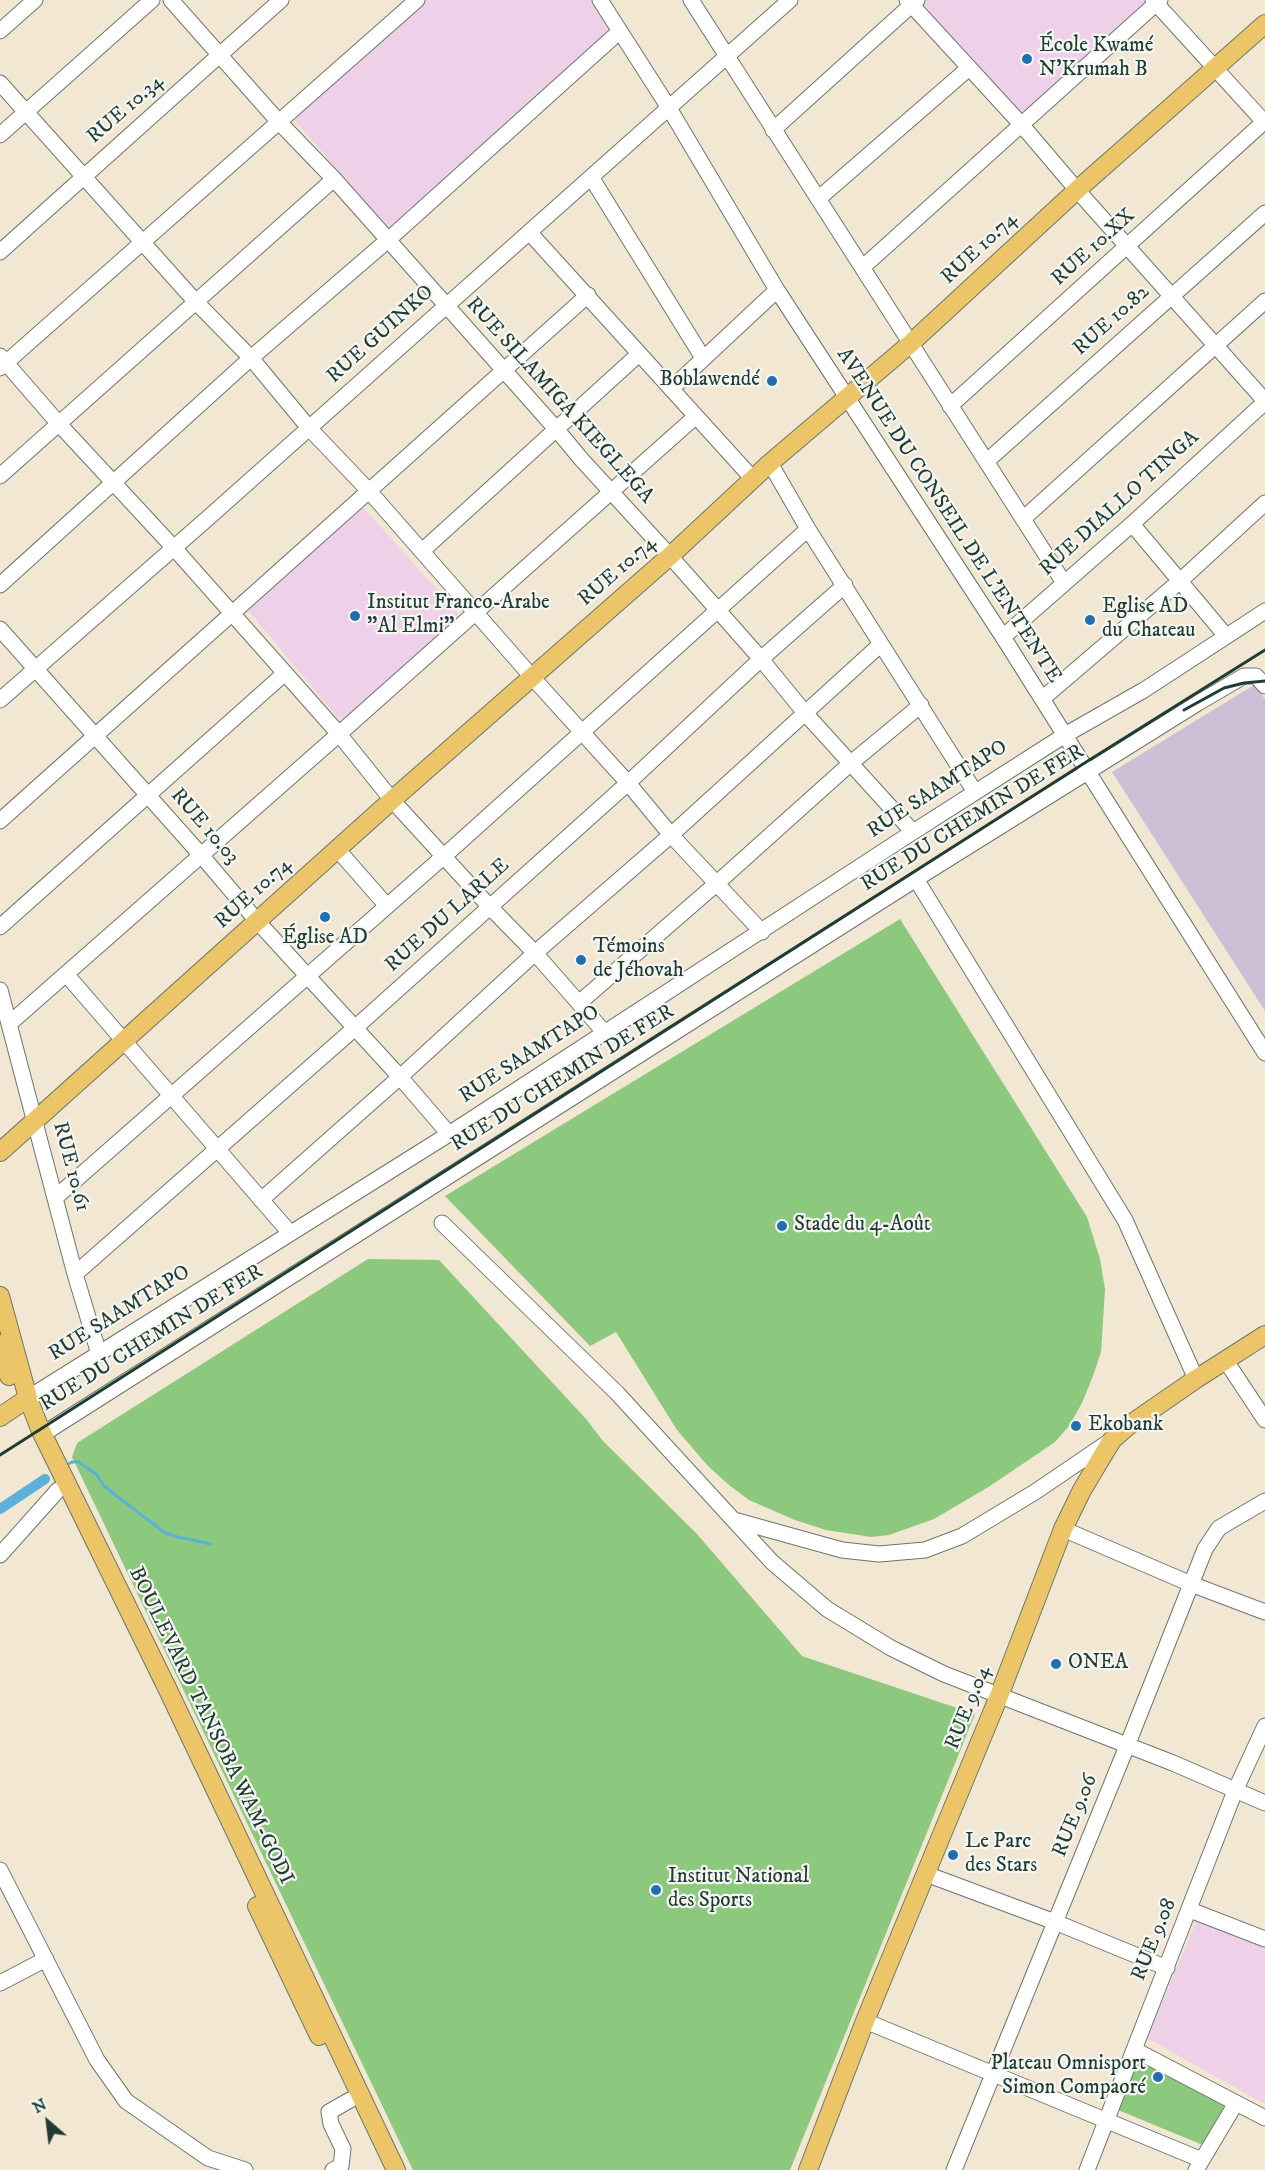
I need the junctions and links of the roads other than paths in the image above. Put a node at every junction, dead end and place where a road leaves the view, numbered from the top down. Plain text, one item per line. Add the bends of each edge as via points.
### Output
1 (35, 0) edge
2 (152, 0) edge
3 (171, 0) edge
4 (281, 0) edge
5 (417, 0) edge
6 (600, 0) edge
7 (691, 0) edge
8 (790, 0) edge
9 (1156, 1) edge
10 (912, 2) edge
11 (1265, 24) edge
12 (0, 31) edge
13 (620, 31) junction
14 (221, 54) junction
15 (726, 57) junction
16 (969, 68) junction
17 (1214, 69) junction
18 (0, 83) edge
19 (669, 108) junction
20 (26, 112) junction
21 (279, 121) junction
22 (1265, 122) edge
23 (1020, 123) junction
24 (773, 130) junction
25 (0, 135) edge
26 (82, 176) junction
27 (591, 177) junction
28 (334, 178) junction
29 (1077, 190) junction
30 (818, 199) junction
31 (1265, 213) edge
32 (529, 232) junction
33 (388, 240) junction
34 (142, 242) junction
35 (1129, 246) junction
36 (0, 252) edge
37 (863, 267) junction
38 (777, 290) junction
39 (588, 295) junction
40 (1172, 296) junction
41 (195, 301) junction
42 (1265, 301) edge
43 (445, 305) junction
44 (910, 344) junction
45 (1215, 344) junction
46 (639, 354) junction
47 (251, 358) junction
48 (703, 358) junction
49 (2, 362) edge
50 (503, 371) junction
51 (671, 389) junction
52 (847, 399) junction
53 (1265, 401) edge
54 (950, 406) junction
55 (695, 417) junction
56 (59, 424) junction
57 (309, 428) junction
58 (557, 430) junction
59 (987, 461) junction
60 (771, 463) junction
61 (0, 476) edge
62 (753, 479) junction
63 (113, 483) junction
64 (369, 491) junction
65 (612, 492) junction
66 (1265, 502) edge
67 (1024, 518) junction
68 (1132, 524) junction
69 (808, 529) junction
70 (174, 548) junction
71 (422, 551) junction
72 (670, 556) junction
73 (1180, 581) junction
74 (1064, 583) junction
75 (0, 585) edge
76 (845, 585) junction
77 (718, 610) junction
78 (1265, 611) edge
79 (476, 612) junction
80 (231, 614) junction
81 (0, 629) edge
82 (1226, 636) junction
83 (1003, 637) junction
84 (881, 644) junction
85 (761, 659) junction
86 (36, 669) junction
87 (285, 673) junction
88 (532, 677) junction
89 (1263, 683) edge
90 (1042, 699) junction
91 (0, 700) edge
92 (921, 705) junction
93 (805, 713) junction
94 (580, 732) junction
95 (339, 734) junction
96 (1065, 735) junction
97 (95, 736) junction
98 (851, 763) junction
99 (1089, 772) junction
100 (628, 783) junction
101 (975, 792) junction
102 (148, 795) junction
103 (392, 800) junction
104 (0, 821) edge
105 (913, 832) junction
106 (671, 835) junction
107 (337, 849) junction
108 (201, 855) junction
109 (443, 857) junction
110 (916, 879) junction
111 (717, 884) junction
112 (387, 906) junction
113 (489, 906) junction
114 (257, 921) junction
115 (0, 927) edge
116 (762, 932) junction
117 (535, 953) junction
118 (66, 974) junction
119 (308, 975) junction
120 (0, 990) edge
121 (579, 1003) junction
122 (9, 1023) junction
123 (356, 1027) junction
124 (605, 1033) junction
125 (123, 1042) junction
126 (1265, 1053) edge
127 (400, 1077) junction
128 (171, 1096) junction
129 (36, 1121) junction
130 (449, 1134) junction
131 (217, 1149) junction
132 (0, 1152) edge
133 (56, 1197) junction
134 (261, 1200) junction
135 (442, 1223) dead end
136 (290, 1233) junction
137 (75, 1274) junction
138 (0, 1296) edge
139 (1265, 1335) edge
140 (0, 1344) edge
141 (99, 1354) junction
142 (1226, 1361) junction
143 (1196, 1379) junction
144 (23, 1401) junction
145 (0, 1417) edge
146 (1265, 1420) edge
147 (43, 1434) junction
148 (1112, 1440) junction
149 (58, 1490) junction
150 (1265, 1501) edge
151 (734, 1520) junction
152 (1063, 1529) junction
153 (0, 1555) edge
154 (1191, 1584) junction
155 (1265, 1612) edge
156 (999, 1696) junction
157 (1265, 1726) edge
158 (1127, 1746) junction
159 (1235, 1791) junction
160 (1265, 1803) edge
161 (0, 1870) edge
162 (926, 1874) junction
163 (1190, 1911) junction
164 (1055, 1922) junction
165 (1265, 1939) edge
166 (46, 1959) junction
167 (1167, 1968) junction
168 (0, 1983) edge
169 (865, 2021) junction
170 (1135, 2050) junction
171 (992, 2074) junction
172 (350, 2100) junction
173 (1236, 2103) junction
174 (1265, 2118) edge
175 (1106, 2121) junction
176 (1199, 2165) edge
177 (245, 2170) edge
178 (333, 2170) edge
179 (383, 2170) edge
180 (396, 2170) edge
181 (808, 2170) edge
182 (954, 2170) edge
183 (1087, 2170) edge

1 - 12 street
2 - 20 street
3 - 14 street, RUE SILAMIGA KIEGLEGA
4 - 14 street, RUE 10.34
5 - 21 street
6 - 13 street, AVENUE DU CONSEIL DE L'ENTENTE
7 - 15 street
8 - 15 street, RUE GUINKO
9 - 17 street
9 - 23 street
10 - 16 street
10 - 24 street
11 - 17 main road, RUE 10.74
13 - 19 street, AVENUE DU CONSEIL DE L'ENTENTE
13 - 33 street
14 - 21 street, RUE SILAMIGA KIEGLEGA
14 - 26 street, RUE 10.34
15 - 19 street, RUE GUINKO
15 - 24 street
16 - 23 street
16 - 30 street
17 - 22 street
17 - 29 main road, RUE 10.74
18 - 20 street
19 - 27 street, RUE GUINKO
19 - 38 street, AVENUE DU CONSEIL DE L'ENTENTE
20 - 25 street
20 - 26 street
21 - 28 street, RUE SILAMIGA KIEGLEGA
21 - 34 street
22 - 35 street, RUE 10.XX
23 - 29 street
23 - 37 street
24 - 30 street
26 - 34 street
26 - 36 street, RUE 10.34
27 - 32 street, RUE GUINKO
27 - 48 street
28 - 33 street, RUE SILAMIGA KIEGLEGA
28 - 41 street
29 - 35 street
29 - 44 main road, RUE 10.74
30 - 37 street
31 - 40 street, RUE 10.82
32 - 39 street
32 - 43 street, RUE GUINKO
33 - 43 street, RUE SILAMIGA KIEGLEGA
33 - 47 street
34 - 41 street
34 - 49 street
35 - 40 street
35 - 54 street, RUE 10.XX
37 - 44 street
38 - 48 street
38 - 52 street, AVENUE DU CONSEIL DE L'ENTENTE
39 - 46 street
39 - 50 street
40 - 45 street
40 - 59 street, RUE 10.82
41 - 47 street
41 - 56 street
42 - 45 street
43 - 50 street, RUE SILAMIGA KIEGLEGA
43 - 57 street, RUE GUINKO
44 - 52 main road, RUE 10.74
44 - 54 street
45 - 53 street
45 - 67 street
46 - 51 street
46 - 58 street
47 - 57 street
47 - 63 street
48 - 51 street
49 - 56 street
50 - 58 street, RUE SILAMIGA KIEGLEGA
50 - 64 street
51 - 55 street
52 - 60 main road, RUE 10.74
52 - 83 street, AVENUE DU CONSEIL DE L'ENTENTE
53 - 68 street, RUE DIALLO TINGA
54 - 59 street
55 - 62 street
55 - 65 street
56 - 61 street
56 - 63 street
57 - 64 street
57 - 70 street, RUE GUINKO
58 - 65 street, RUE SILAMIGA KIEGLEGA
58 - 71 street
59 - 67 street
60 - 62 main road, RUE 10.74
60 - 69 street
62 - 72 main road, RUE 10.74
63 - 70 street
63 - 75 street
64 - 71 street
64 - 80 street
65 - 72 street, RUE SILAMIGA KIEGLEGA
65 - 79 street
66 - 73 street
67 - 74 street
68 - 73 street
68 - 74 street, RUE DIALLO TINGA
69 - 76 street
69 - 77 street
70 - 80 street
70 - 86 street, RUE GUINKO
71 - 79 street
72 - 77 street, RUE SILAMIGA KIEGLEGA
72 - 88 main road, RUE 10.74
73 - 82 street
73 - 90 street
74 - 83 street, RUE DIALLO TINGA
76 - 84 street
76 - 85 street, RUE DU LARLE
77 - 85 street, RUE SILAMIGA KIEGLEGA
77 - 94 street
78 - 82 street, RUE SAAMTAPO
79 - 88 street
79 - 95 street
80 - 87 street
80 - 97 street
81 - 86 street, RUE 10.03
82 - 96 street, RUE SAAMTAPO via 1144,690
83 - 90 street, AVENUE DU CONSEIL DE L'ENTENTE
84 - 92 street
84 - 93 street
85 - 93 street, RUE SILAMIGA KIEGLEGA
85 - 100 street, RUE DU LARLE
86 - 91 street, RUE GUINKO
86 - 97 street, RUE 10.03
87 - 95 street
87 - 102 street
88 - 94 street
88 - 103 main road, RUE 10.74
89 - 99 street, RUE DU CHEMIN DE FER via 1252,675 1238,679
90 - 96 street, AVENUE DU CONSEIL DE L'ENTENTE
92 - 98 street
92 - 101 street
93 - 98 street, RUE SILAMIGA KIEGLEGA
93 - 106 street
94 - 100 street
94 - 109 street
95 - 103 street
95 - 108 street
96 - 99 street, AVENUE DU CONSEIL DE L'ENTENTE
96 - 101 street, RUE SAAMTAPO
97 - 102 street, RUE 10.03
97 - 104 street
98 - 105 street, RUE SILAMIGA KIEGLEGA
98 - 111 street
99 - 110 street, RUE DU CHEMIN DE FER
99 - 126 street, AVENUE DU CONSEIL DE L'ENTENTE
100 - 106 street
100 - 113 street, RUE DU LARLE
101 - 105 street, RUE SAAMTAPO
102 - 108 street, RUE 10.03
102 - 115 street
103 - 107 main road, RUE 10.74
103 - 109 street
105 - 116 street, RUE SAAMTAPO
106 - 111 street
106 - 117 street
107 - 112 street
107 - 114 main road, RUE 10.74
108 - 114 street, RUE 10.03
108 - 118 street
109 - 112 street
109 - 113 street
110 - 143 street via 1125,1220
110 - 147 street, RUE DU CHEMIN DE FER
111 - 116 street
111 - 121 street
112 - 119 street
113 - 117 street
113 - 123 street, RUE DU LARLE
114 - 119 street, RUE 10.03
114 - 125 main road, RUE 10.74
116 - 124 street, RUE SAAMTAPO
117 - 121 street
117 - 127 street
118 - 122 street
118 - 125 street
119 - 123 street, RUE 10.03
119 - 128 street
120 - 122 street, RUE 10.61
121 - 124 street
122 - 129 street, RUE 10.61
123 - 127 street, RUE 10.03
123 - 131 street, RUE DU LARLE
124 - 130 street, RUE SAAMTAPO
125 - 128 street
125 - 129 main road, RUE 10.74
127 - 130 street, RUE 10.03
127 - 134 street
128 - 131 street
128 - 133 street
129 - 132 main road, RUE 10.74
129 - 133 street, RUE 10.61
130 - 136 street, RUE SAAMTAPO
131 - 134 street
131 - 137 street, RUE DU LARLE
133 - 137 street, RUE 10.61
134 - 136 street
135 - 151 street via 617,1393
136 - 141 street, RUE SAAMTAPO
137 - 141 street, RUE 10.61
138 - 144 main road, BOULEVARD TANSOBA WAM-GODI
139 - 142 main road, RUE 9.04
140 - 144 main road, BOULEVARD TANSOBA WAM-GODI
141 - 144 street, RUE SAAMTAPO
142 - 143 main road, RUE 9.04
142 - 146 street
143 - 148 main road, RUE 9.04
144 - 145 main road, RUE SAAMTAPO
144 - 147 main road, BOULEVARD TANSOBA WAM-GODI
144 - 149 main road, BOULEVARD TANSOBA WAM-GODI via 30,1435
147 - 180 main road, BOULEVARD TANSOBA WAM-GODI
148 - 151 street via 962,1536 925,1550 879,1554 842,1550
148 - 152 main road, RUE 9.04
149 - 153 street
149 - 172 main road, BOULEVARD TANSOBA WAM-GODI
150 - 154 street, RUE 9.06 via 1219,1528 1205,1549
151 - 156 street via 772,1562 826,1609 891,1648
152 - 154 street
152 - 156 main road, RUE 9.04
154 - 155 street
154 - 158 street, RUE 9.06
156 - 158 street
156 - 162 main road, RUE 9.04
157 - 159 street, RUE 9.08
158 - 159 street
158 - 164 street, RUE 9.06
159 - 160 street
159 - 163 street, RUE 9.08
161 - 166 street
162 - 164 street
162 - 169 main road, RUE 9.04
163 - 165 street
163 - 167 street, RUE 9.08
164 - 167 street
164 - 171 street, RUE 9.06
166 - 168 street
166 - 177 street via 97,2060 126,2101 208,2158
167 - 170 street, RUE 9.08
169 - 171 street
169 - 181 main road, RUE 9.04
170 - 173 street
170 - 175 street, RUE 9.08
171 - 175 street
171 - 182 street, RUE 9.06
172 - 178 street via 329,2112 343,2149 341,2166
172 - 179 main road, BOULEVARD TANSOBA WAM-GODI
173 - 174 street
173 - 176 street
175 - 176 street
175 - 183 street, RUE 9.08

